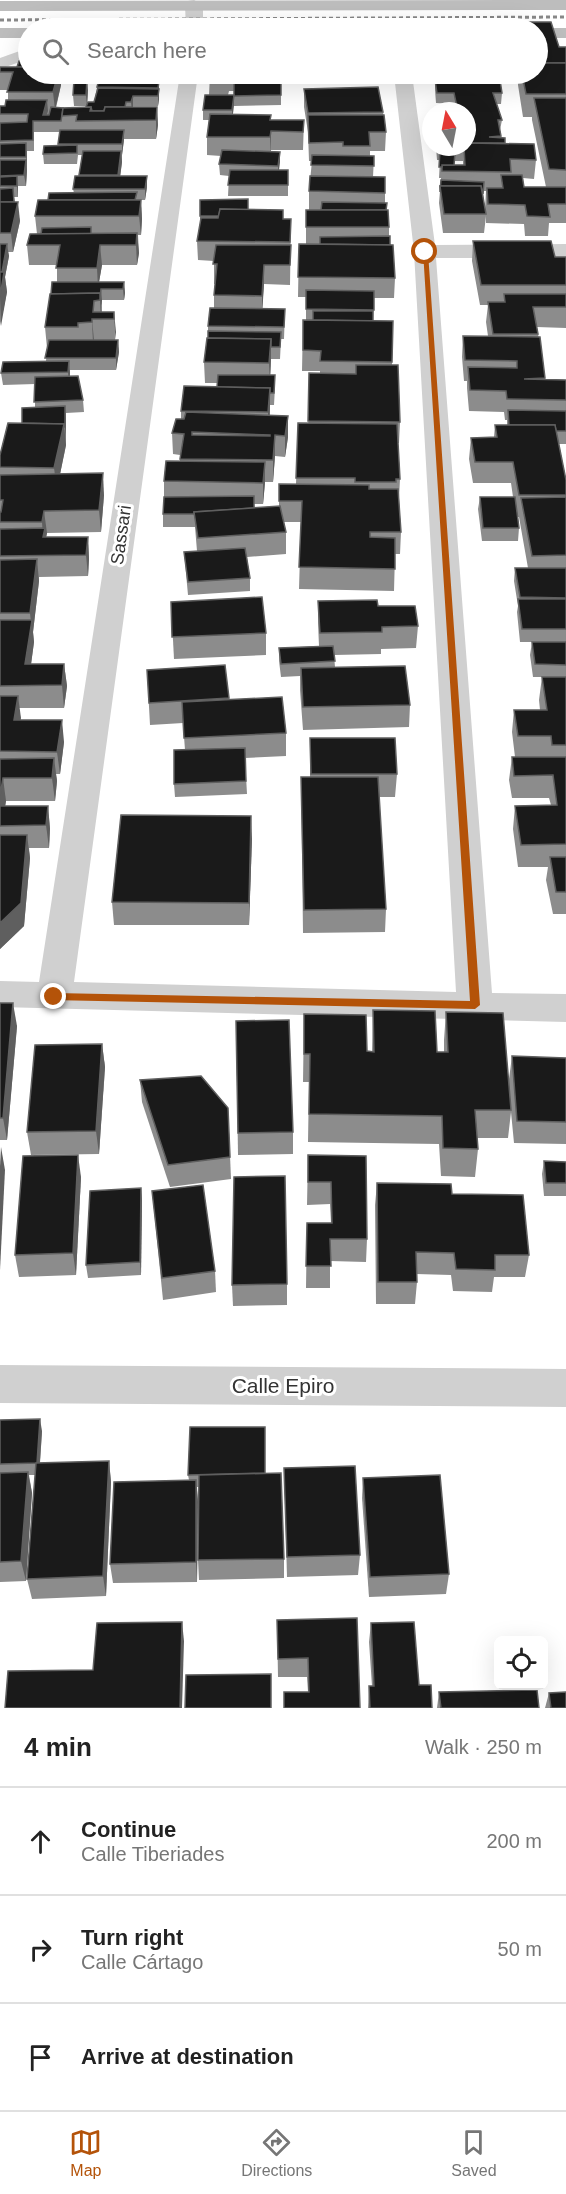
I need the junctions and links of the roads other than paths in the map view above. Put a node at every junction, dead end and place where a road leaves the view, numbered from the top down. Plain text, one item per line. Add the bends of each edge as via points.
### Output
1 (495, 2) edge
2 (566, 5) edge
3 (194, 6) junction
4 (2, 10) edge
5 (194, 18) edge
6 (0, 33) edge
7 (18, 33) edge
8 (548, 33) edge
9 (566, 33) edge
10 (18, 56) edge
11 (0, 64) edge
12 (188, 84) edge
13 (404, 84) edge
14 (566, 251) edge
15 (425, 252) junction
16 (0, 994) edge
17 (54, 997) junction
18 (475, 1005) junction
19 (566, 1008) edge
20 (0, 1384) edge
21 (566, 1388) edge

1 - 2 main road
1 - 3 main road
3 - 4 main road
3 - 5 street
6 - 7 main road
8 - 9 main road
10 - 11 street
12 - 17 street, Sassari
13 - 15 street
14 - 15 street
15 - 18 street
16 - 17 street
17 - 18 street
18 - 19 street
20 - 21 street, Calle Epiro

